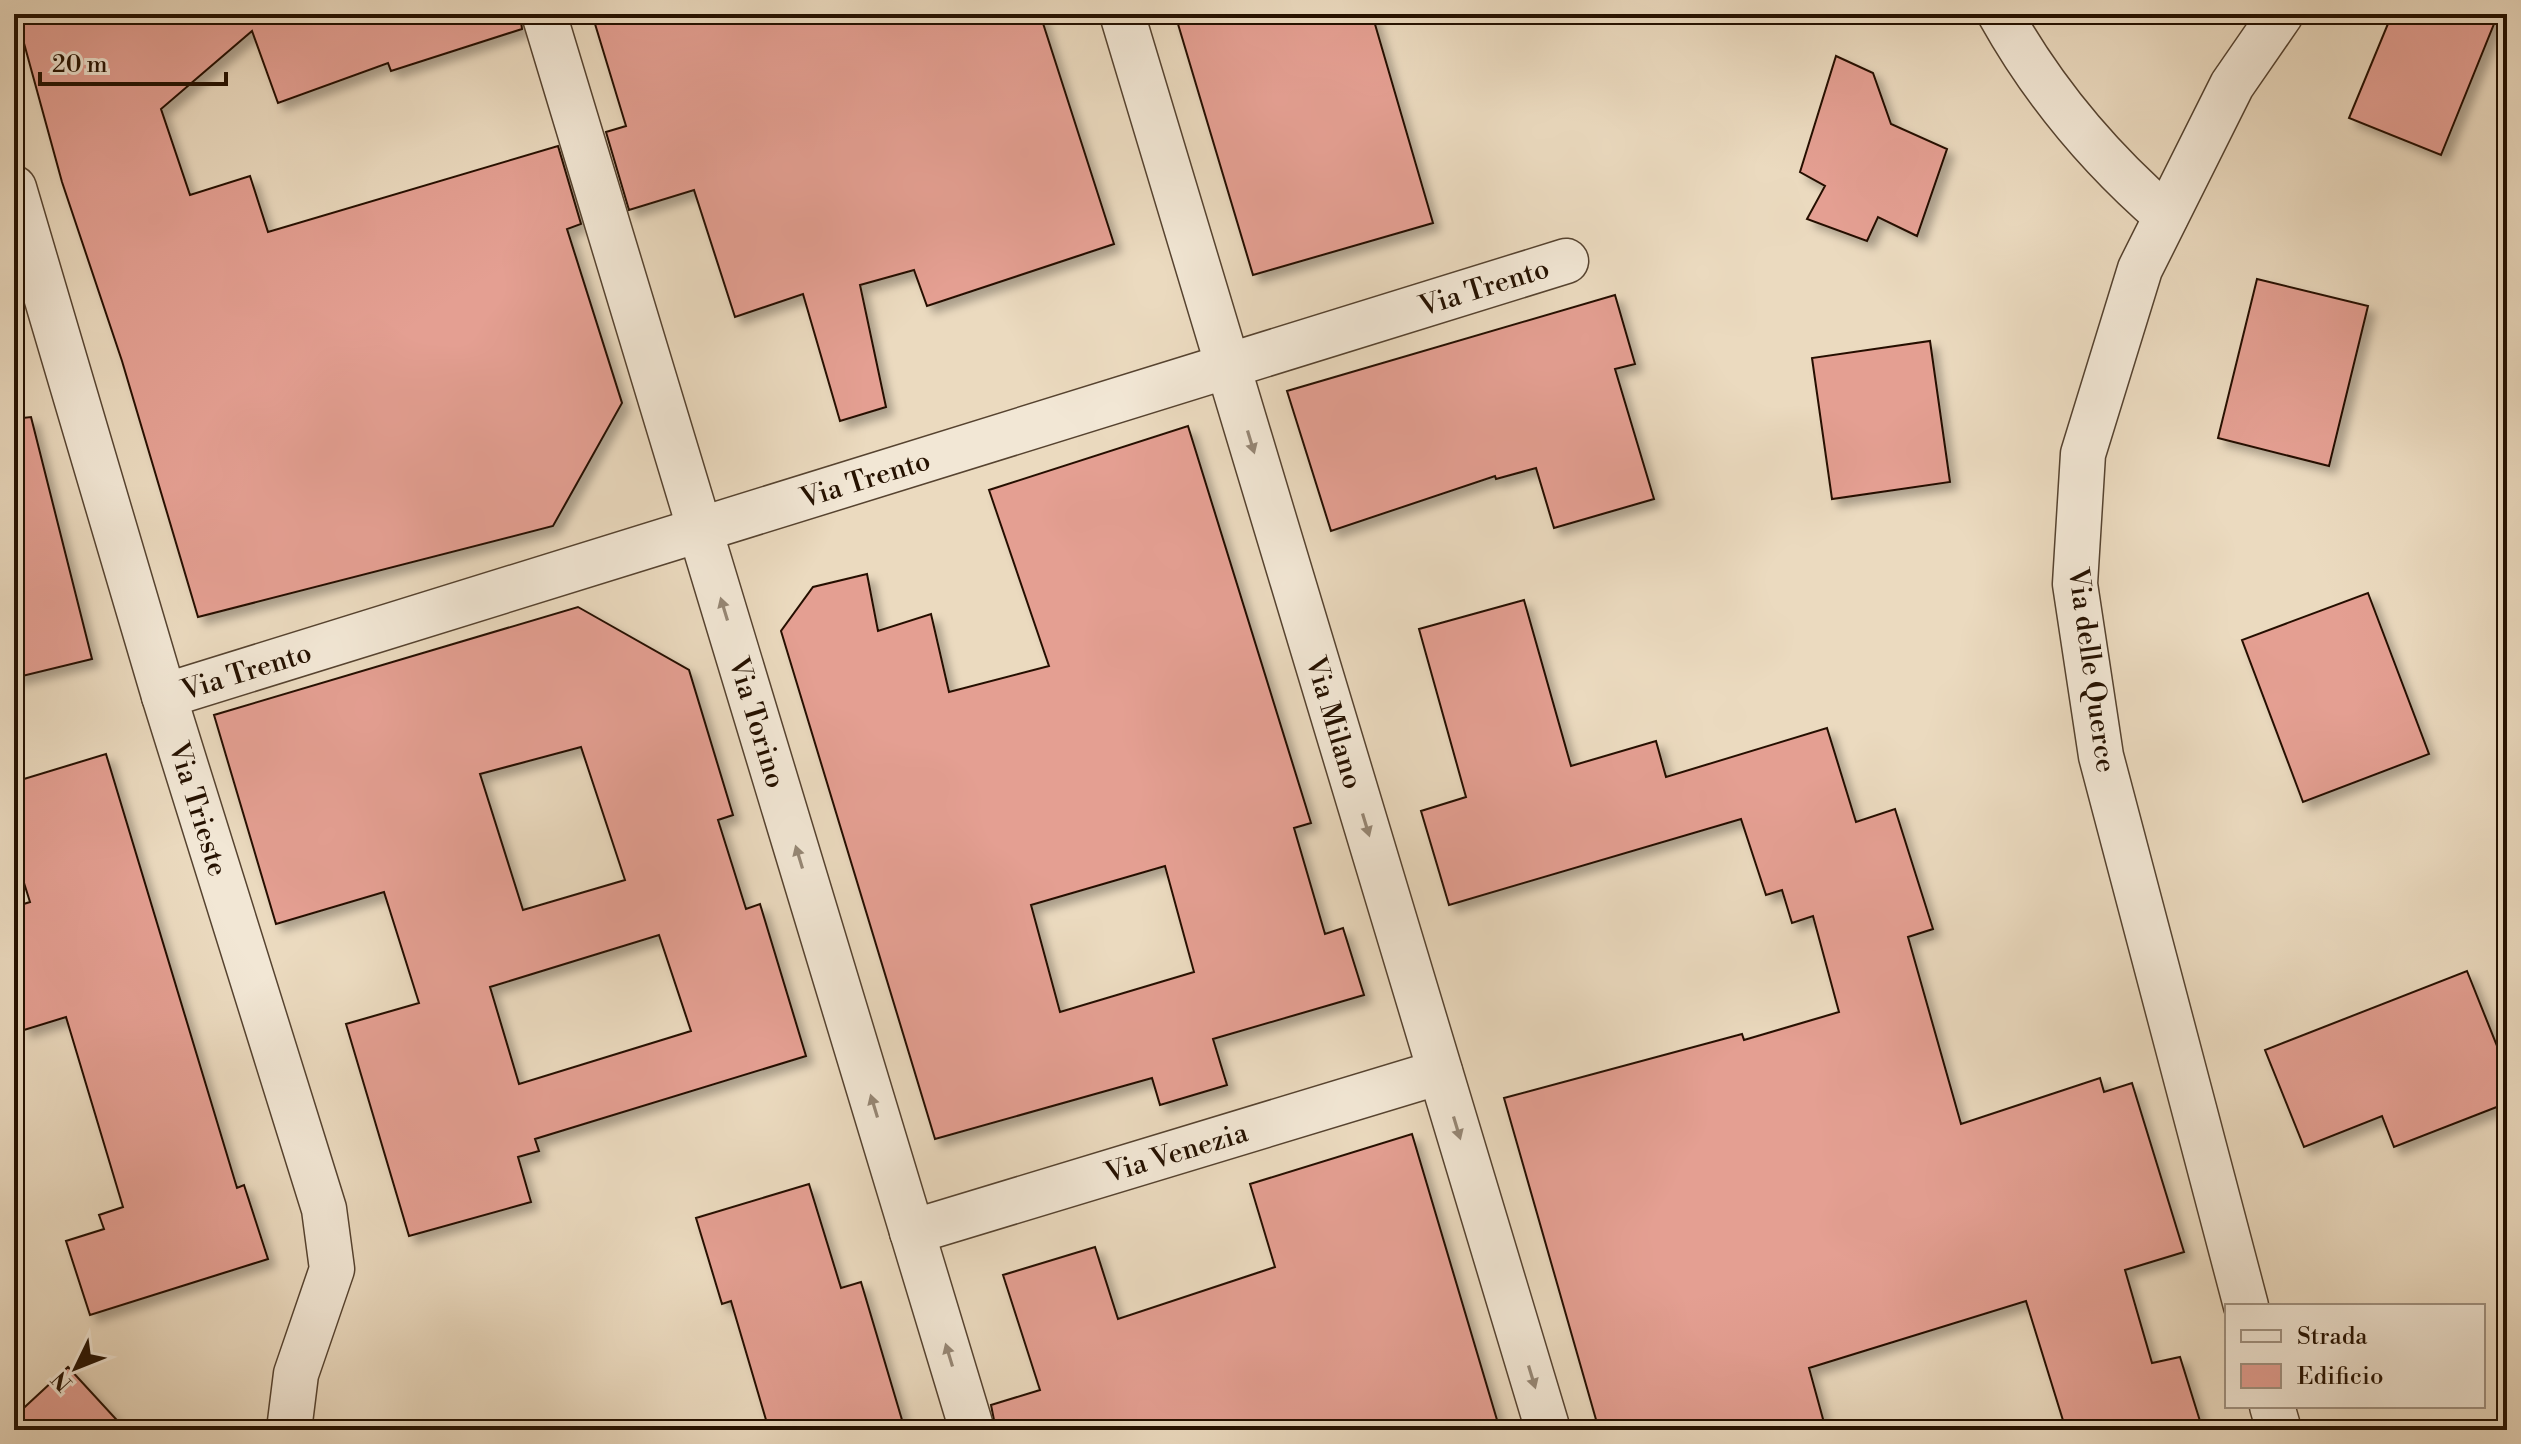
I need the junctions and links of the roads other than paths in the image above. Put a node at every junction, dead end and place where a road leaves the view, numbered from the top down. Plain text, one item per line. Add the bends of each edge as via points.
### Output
1 (544, 14) edge
2 (1122, 14) edge
3 (2000, 14) edge
4 (2281, 14) edge
5 (14, 188) edge
6 (2166, 216) junction
7 (1566, 261) dead end
8 (1228, 368) junction
9 (700, 530) junction
10 (164, 696) junction
11 (1440, 1072) junction
12 (912, 1232) junction
13 (2245, 1304) edge
14 (2273, 1408) edge
15 (289, 1430) edge
16 (972, 1430) edge
17 (1548, 1430) edge
18 (2279, 1430) edge

1 - 9 street, Via Torino
2 - 8 street, Via Milano
3 - 6 street via 2028,65 2107,162
4 - 6 street, Via delle Querce via 2232,85
5 - 10 street, Via Trieste
6 - 13 street, Via delle Querce via 2140,269 2083,454 2075,584 2101,756
7 - 8 street, Via Trento
8 - 9 street, Via Trento
8 -> 11 street, Via Milano
9 - 10 street, Via Trento
12 -> 9 street, Via Torino
10 - 15 street, Via Trieste via 324,1209 332,1269 296,1374
11 - 12 street, Via Venezia
11 -> 17 street, Via Milano
16 -> 12 street, Via Torino
14 - 18 street

